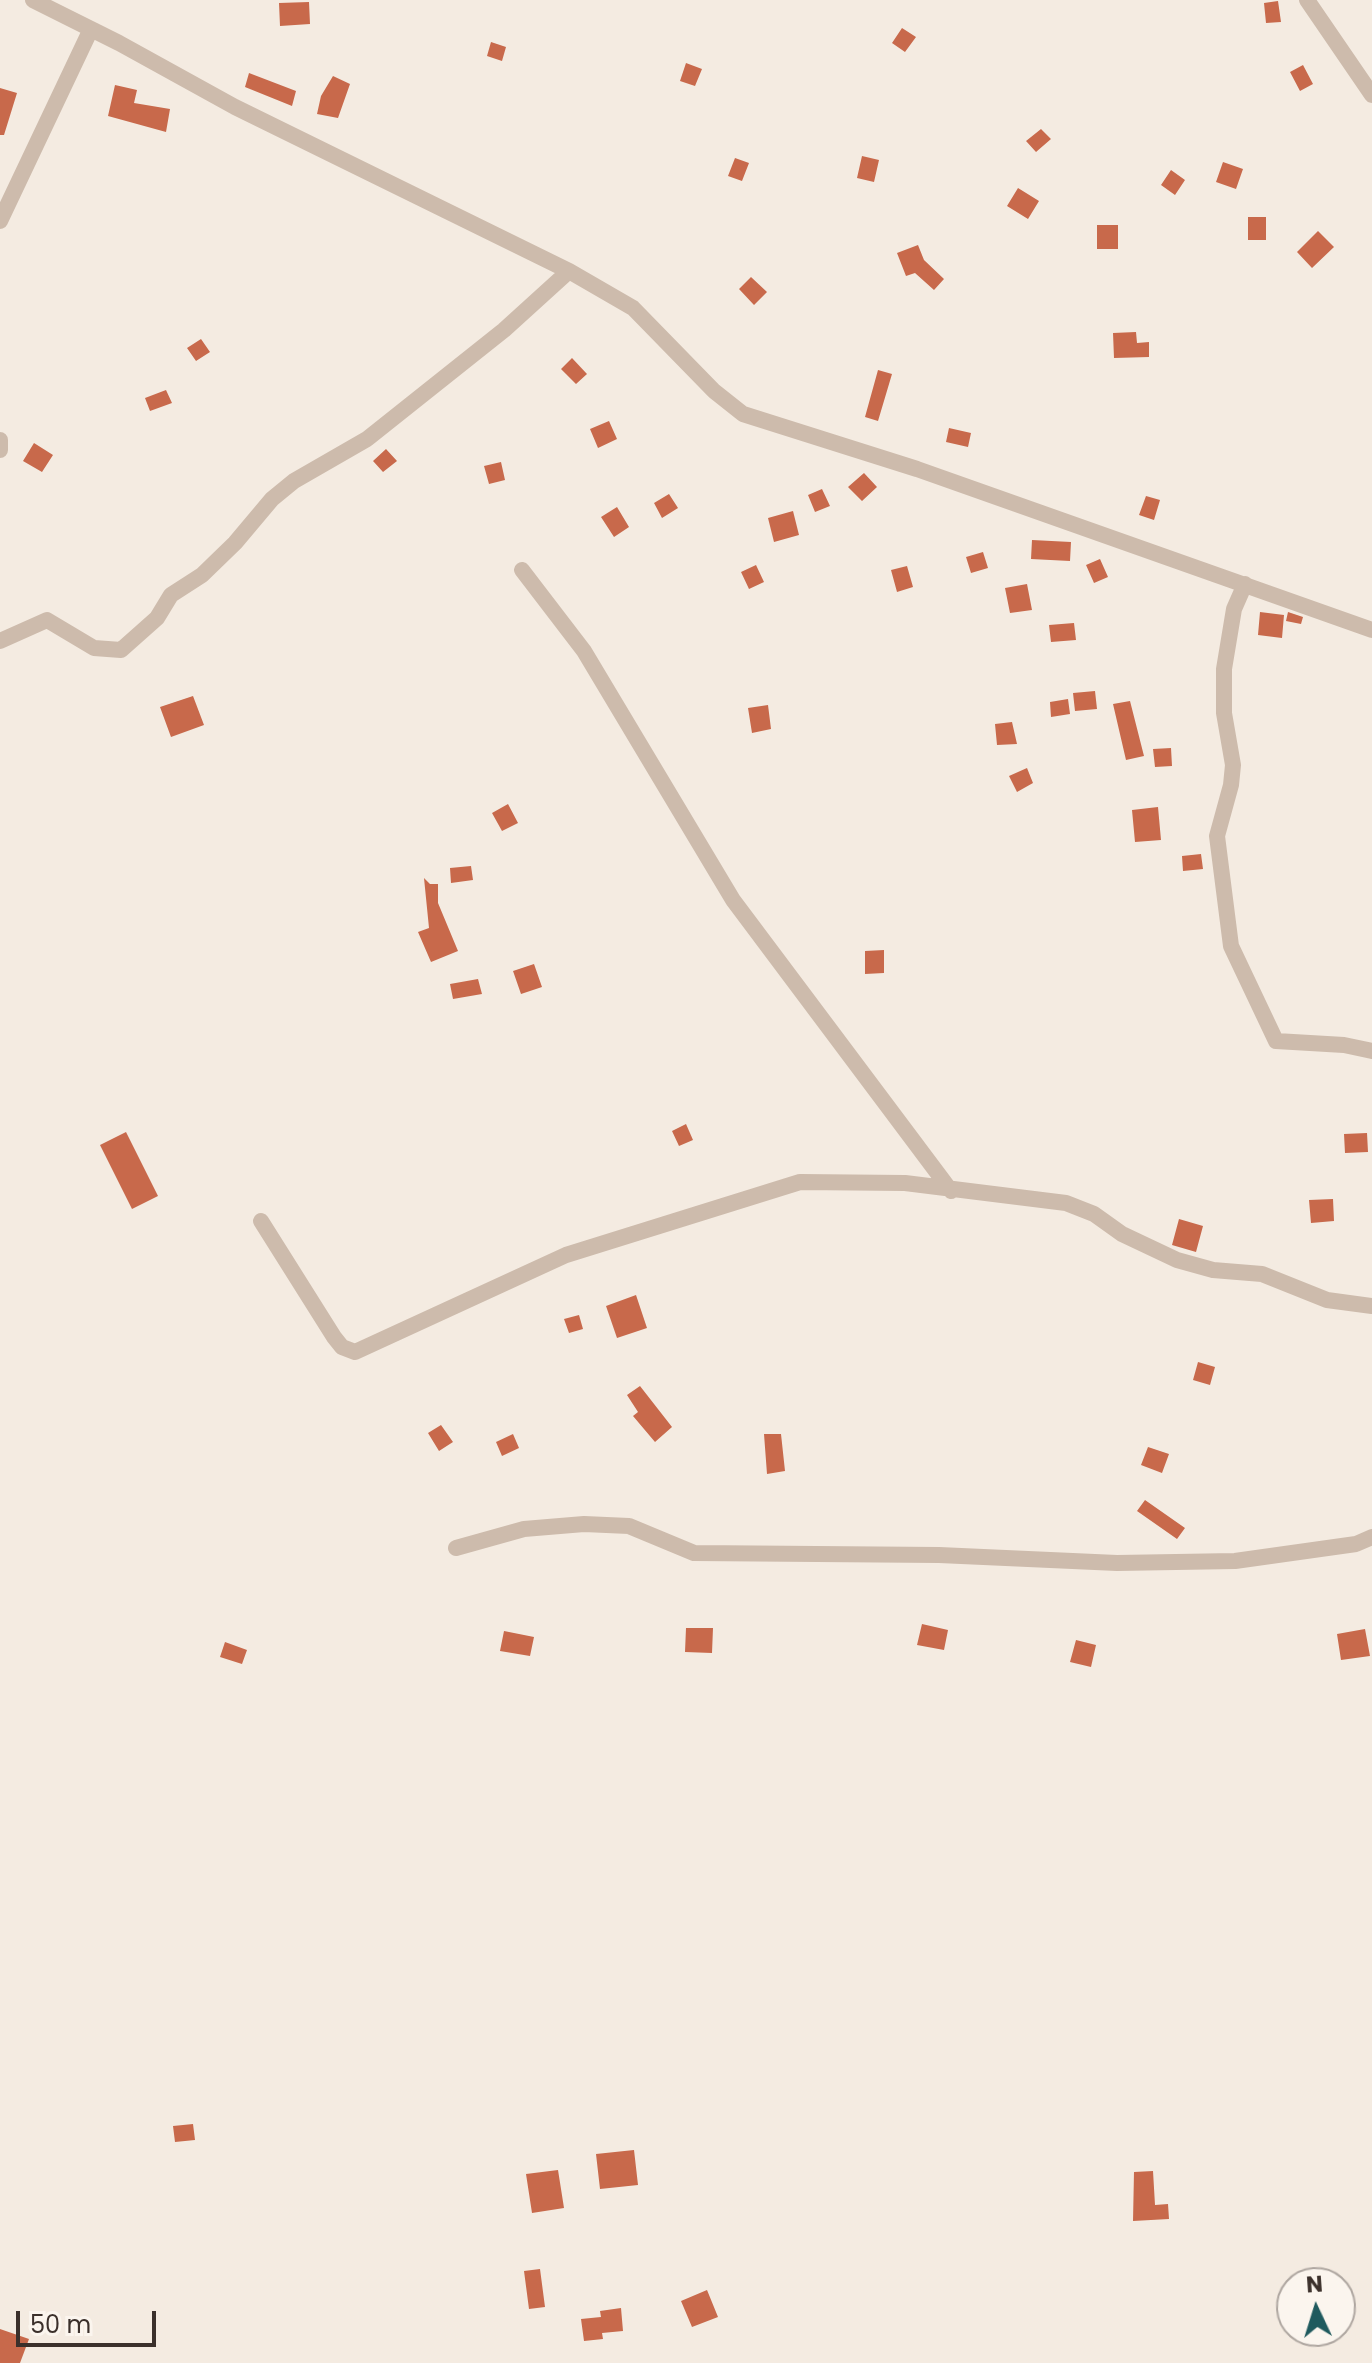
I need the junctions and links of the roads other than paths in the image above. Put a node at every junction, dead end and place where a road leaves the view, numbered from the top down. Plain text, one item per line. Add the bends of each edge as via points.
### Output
1 (33, 0) edge
2 (1307, 0) edge
3 (91, 29) junction
4 (1372, 95) edge
5 (0, 221) edge
6 (569, 271) junction
7 (0, 440) edge
8 (0, 450) edge
9 (522, 570) dead end
10 (1245, 584) junction
11 (1372, 630) edge
12 (0, 641) edge
13 (1372, 1051) edge
14 (951, 1191) junction
15 (261, 1221) dead end
16 (1372, 1306) edge
17 (1372, 1537) edge
18 (456, 1548) dead end

1 - 3 street
2 - 4 street
3 - 5 street
3 - 6 street via 235,107
6 - 10 street via 633,308 743,414
6 - 12 street via 367,439 272,499 235,543 202,575 171,595 157,618 121,650 94,648 47,620
7 - 8 street
9 - 14 street via 584,651 733,900
10 - 11 street
10 - 13 street via 1234,609 1224,669 1224,713 1233,765 1217,836 1231,946 1276,1041
14 - 15 street via 905,1183 800,1182 566,1255 355,1352 334,1337
14 - 16 street via 1066,1203 1177,1260 1213,1270 1262,1274 1327,1300
17 - 18 street via 1356,1544 1235,1561 1117,1563 694,1553 629,1526 584,1524 524,1529

